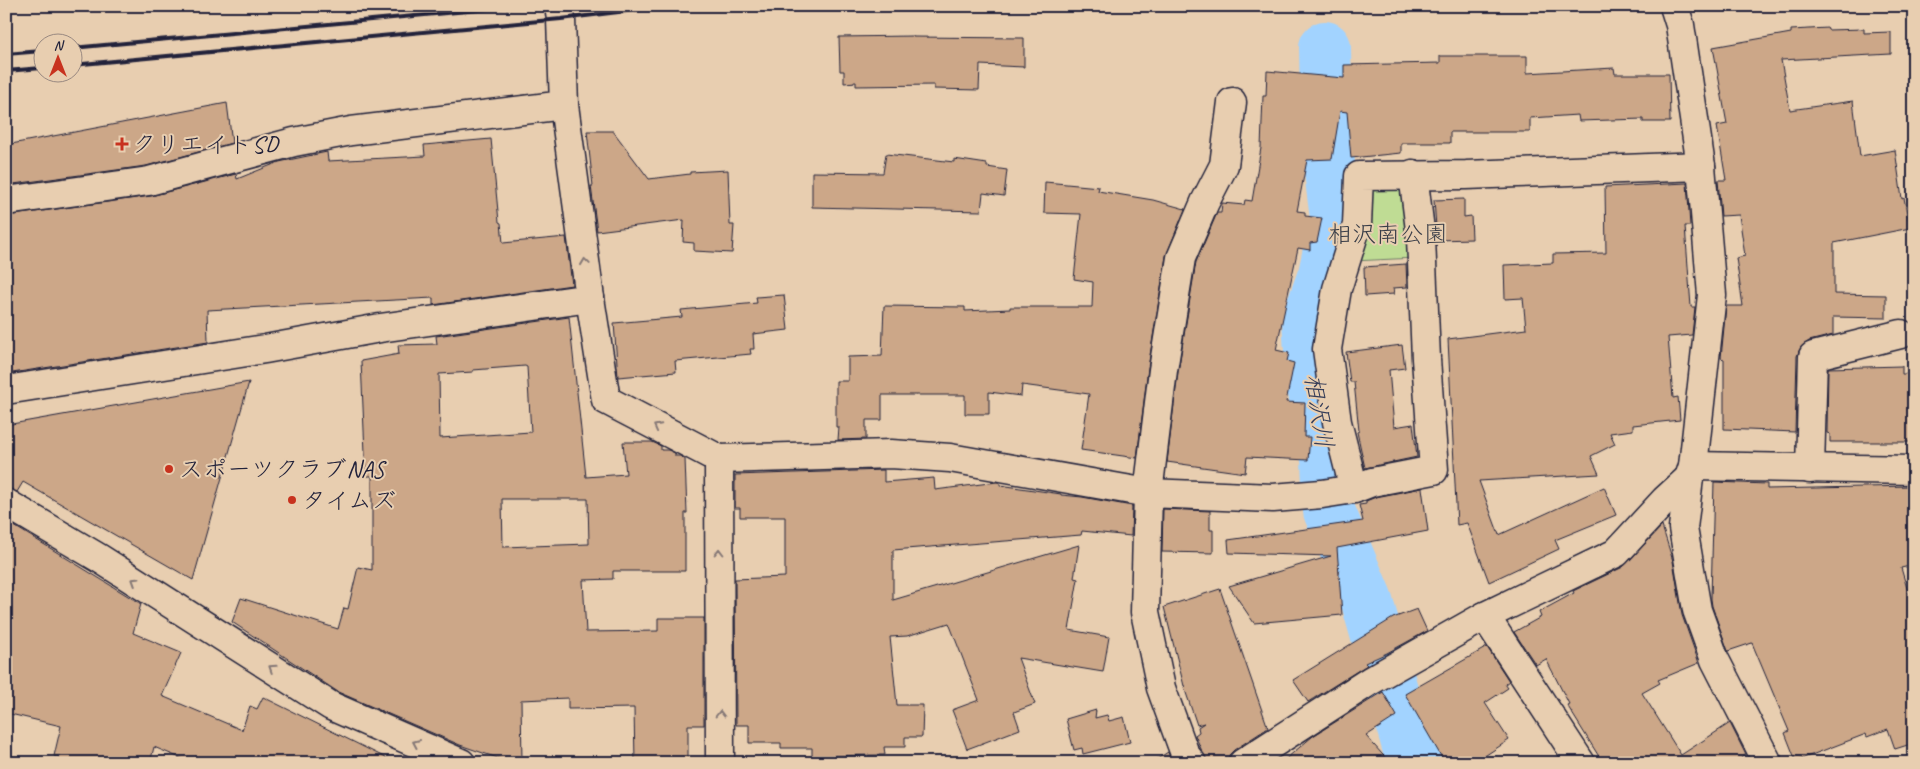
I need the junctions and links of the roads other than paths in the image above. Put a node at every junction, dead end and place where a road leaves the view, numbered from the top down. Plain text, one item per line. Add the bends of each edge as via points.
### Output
1 (559, 6) edge
2 (1677, 15) edge
3 (1232, 102) dead end
4 (564, 105) junction
5 (1701, 166) junction
6 (1413, 174) junction
7 (6, 201) edge
8 (590, 298) junction
9 (1901, 334) dead end
10 (6, 390) edge
11 (719, 459) junction
12 (1810, 469) junction
13 (1914, 470) edge
14 (1691, 472) junction
15 (1339, 491) junction
16 (1148, 493) junction
17 (6, 503) edge
18 (1485, 616) junction
19 (461, 763) edge
20 (720, 763) edge
21 (1192, 763) edge
22 (1243, 763) edge
23 (1582, 763) edge
24 (1768, 763) edge

1 - 4 street
2 - 5 street
3 - 16 street via 1224,165 1182,258 1163,370
4 - 7 street via 351,131 294,142 149,181
8 -> 4 street
5 - 6 street
5 - 14 street via 1712,294
6 - 15 street via 1359,176 1357,225 1337,289 1327,348 1337,422
6 - 15 street via 1421,238 1434,470
8 - 10 street via 380,328
11 -> 8 street via 606,400
9 - 12 street via 1813,356
11 - 16 street via 891,454 950,458
20 -> 11 street
12 - 13 street
12 - 14 street
14 - 18 street via 1616,553
14 - 24 street via 1683,528 1698,610 1715,660
15 - 16 street via 1273,498
16 - 21 street via 1145,612 1161,688
19 -> 17 street via 331,706 99,558
18 - 22 street via 1370,681
18 - 23 street

